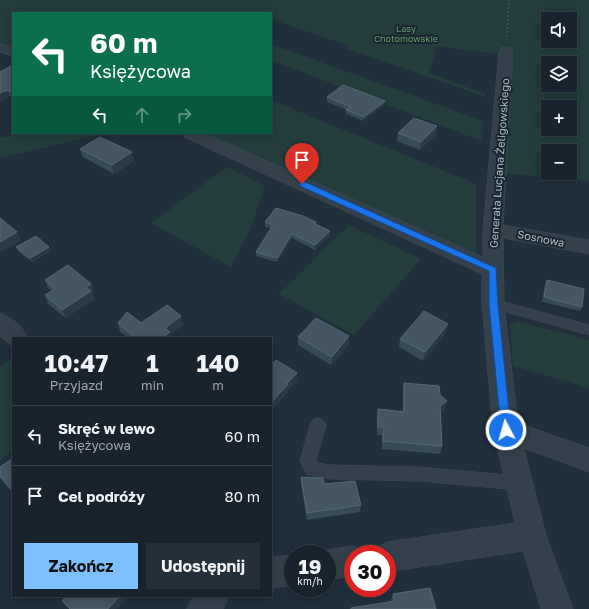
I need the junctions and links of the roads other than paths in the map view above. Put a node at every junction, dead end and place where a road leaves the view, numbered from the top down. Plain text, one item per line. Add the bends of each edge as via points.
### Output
1 (0, 47) edge
2 (506, 51) road end
3 (12, 53) edge
4 (192, 134) edge
5 (493, 230) junction
6 (589, 247) edge
7 (493, 270) junction
8 (493, 304) junction
9 (0, 322) edge
10 (589, 330) edge
11 (16, 337) edge
12 (318, 425) dead end
13 (506, 430) junction
14 (589, 460) edge
15 (518, 483) junction
16 (532, 535) junction
17 (396, 555) edge
18 (284, 572) edge
19 (272, 574) edge
20 (213, 597) edge
21 (203, 609) edge
22 (557, 609) edge

1 - 3 street
2 - 5 street, Generała Lucjana Żeligowskiego
4 - 7 street
5 - 6 street, Sosnowa
5 - 7 street, Generała Lucjana Żeligowskiego
7 - 8 street, Generała Lucjana Żeligowskiego
8 - 10 lane
8 - 13 street, Generała Lucjana Żeligowskiego
9 - 11 street
12 - 15 lane via 308,461 312,469 331,472 420,474
13 - 14 street
13 - 15 street, Generała Lucjana Żeligowskiego
15 - 16 street, Generała Lucjana Żeligowskiego
16 - 17 street
16 - 22 street, Generała Lucjana Żeligowskiego
18 - 19 street
20 - 21 street

